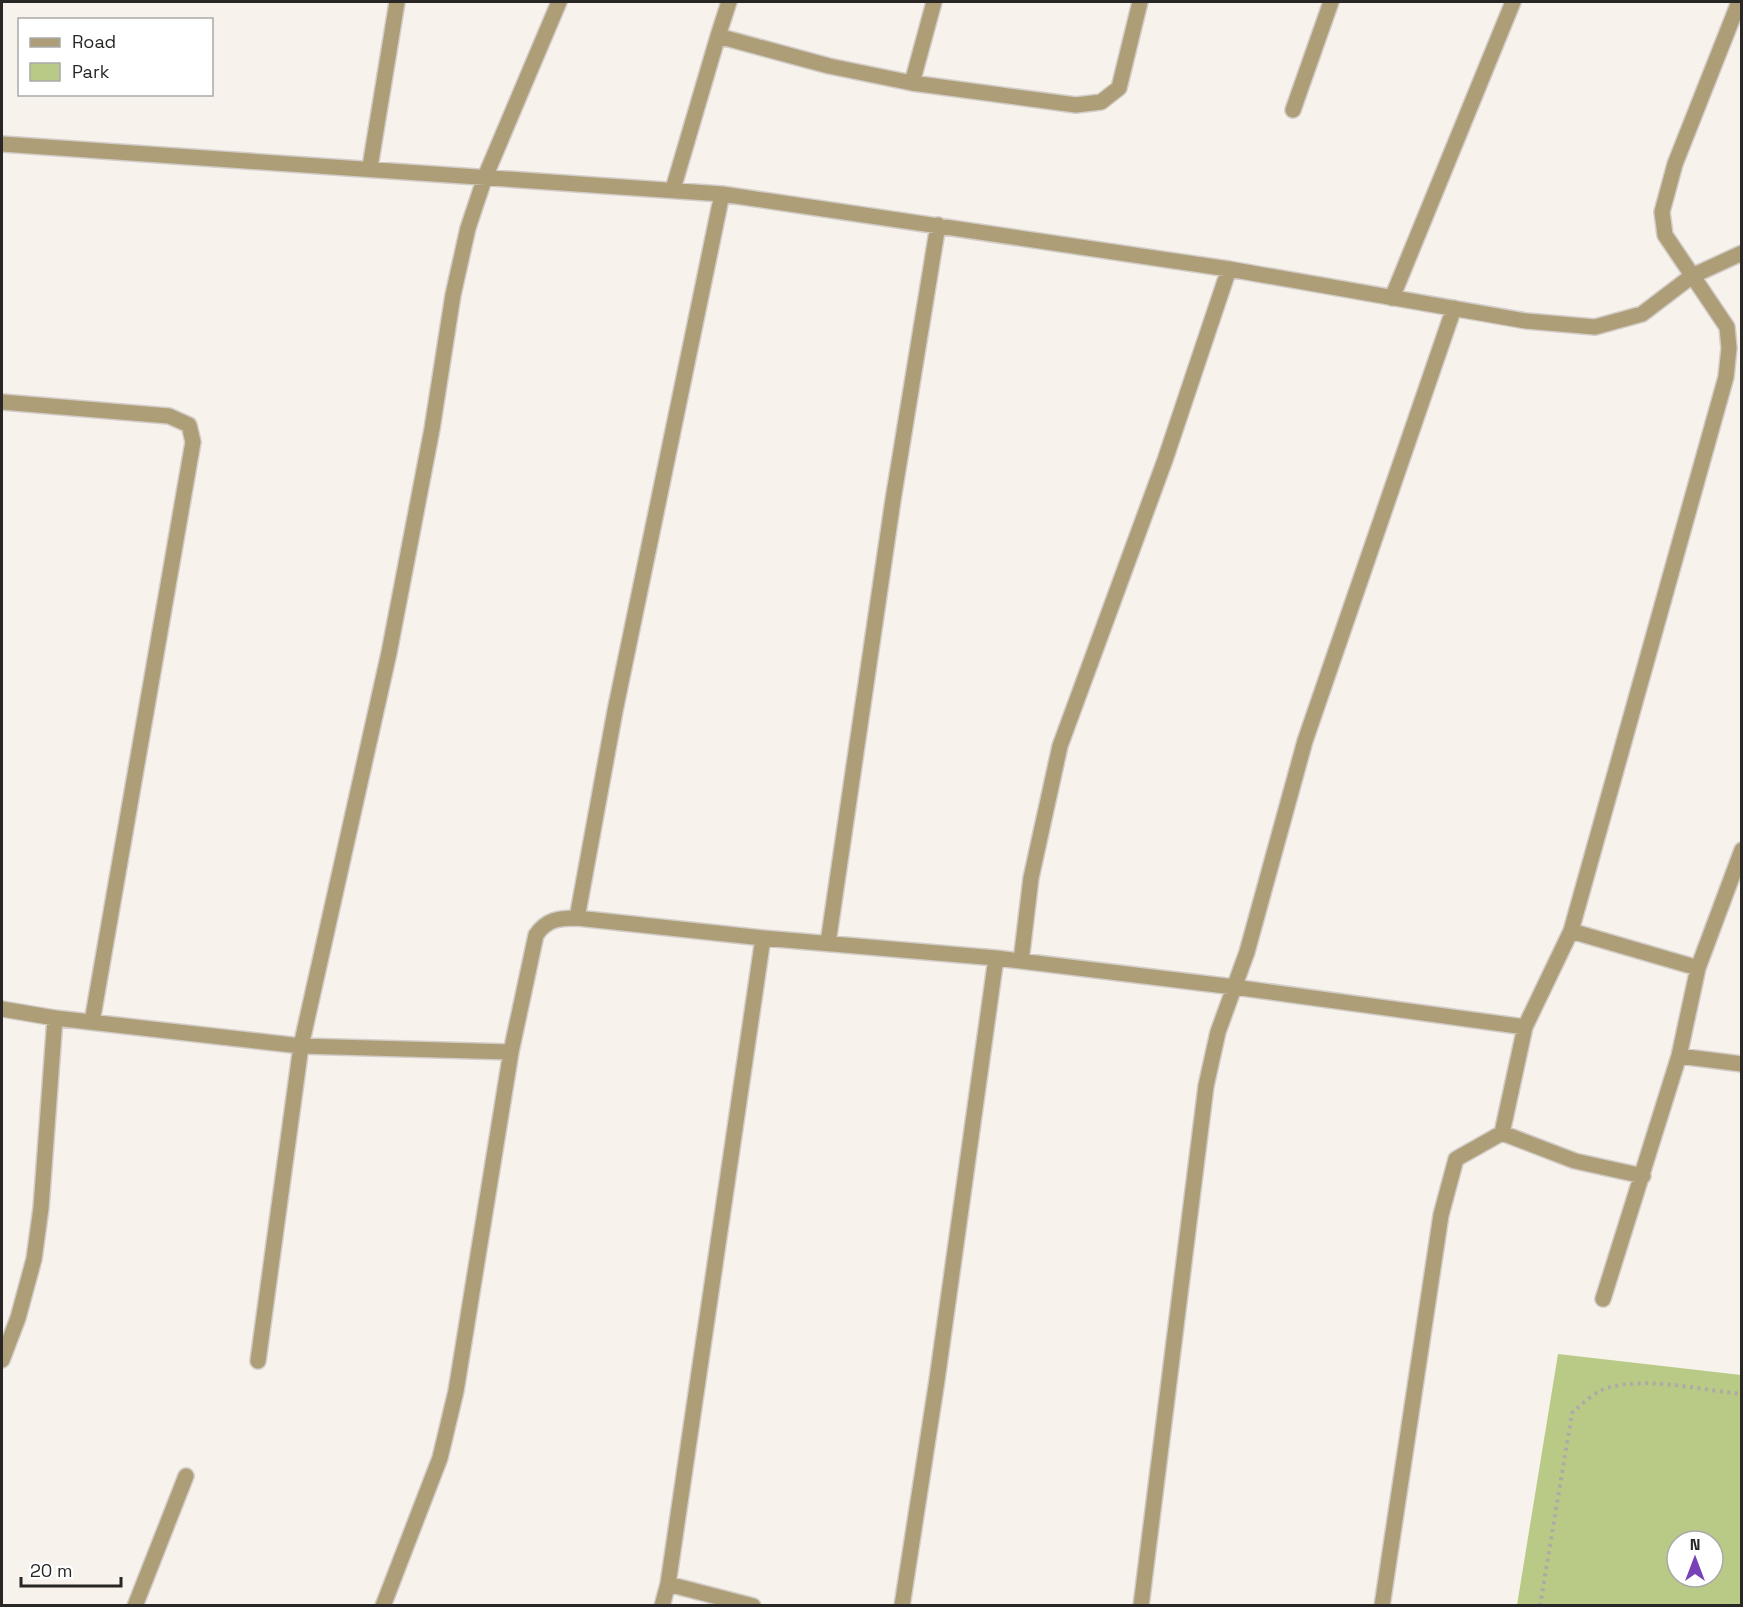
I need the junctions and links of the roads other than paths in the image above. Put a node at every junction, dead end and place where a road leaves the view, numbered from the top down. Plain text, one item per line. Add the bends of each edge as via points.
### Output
1 (397, 2) edge
2 (559, 2) edge
3 (729, 2) edge
4 (934, 2) edge
5 (1140, 2) edge
6 (1330, 2) edge
7 (1513, 2) edge
8 (1739, 2) edge
9 (1734, 33) edge
10 (718, 36) junction
11 (912, 83) junction
12 (1293, 110) dead end
13 (2, 144) edge
14 (370, 167) junction
15 (485, 177) junction
16 (673, 189) junction
17 (722, 194) junction
18 (939, 225) junction
19 (1742, 253) edge
20 (1229, 269) junction
21 (1692, 276) junction
22 (1392, 298) junction
23 (1454, 309) junction
24 (2, 402) edge
25 (1742, 850) edge
26 (577, 918) junction
27 (1571, 931) junction
28 (763, 938) junction
29 (828, 943) junction
30 (996, 958) junction
31 (1021, 962) junction
32 (1698, 968) junction
33 (1234, 987) junction
34 (2, 1009) edge
35 (55, 1018) junction
36 (92, 1022) junction
37 (1525, 1027) junction
38 (301, 1046) junction
39 (511, 1052) junction
40 (1679, 1056) junction
41 (1742, 1064) edge
42 (1502, 1133) junction
43 (1643, 1176) junction
44 (1603, 1299) dead end
45 (2, 1360) edge
46 (258, 1361) dead end
47 (186, 1476) dead end
48 (669, 1584) junction
49 (135, 1605) edge
50 (383, 1605) edge
51 (662, 1605) edge
52 (753, 1605) edge
53 (902, 1605) edge
54 (1141, 1605) edge
55 (1382, 1605) edge

1 - 14 street
2 - 15 street
3 - 10 street
4 - 11 street
5 - 11 street via 1119,88 1101,102 1076,105
6 - 12 street
7 - 22 street
8 - 9 street
9 - 21 street via 1675,164 1662,212 1665,236
10 - 11 street
10 - 16 street
13 - 14 street
14 - 15 street
15 - 16 street
15 - 38 street via 468,228 453,295 389,653
16 - 17 street
17 - 18 street
17 - 26 street
18 - 20 street
18 - 29 street via 893,500
19 - 21 street
20 - 22 street
20 - 31 street via 1165,460 1060,746 1031,878
21 - 23 street via 1642,314 1595,327
21 - 27 street via 1727,327 1726,376
22 - 23 street
23 - 33 street via 1305,741
24 - 36 street via 169,416 189,425 193,442
25 - 32 street
26 - 28 street
26 - 39 street via 559,918 544,924 537,935
27 - 32 street
27 - 37 street
28 - 29 street
28 - 48 street
29 - 30 street
30 - 31 street
30 - 53 street
31 - 33 street
32 - 40 street
33 - 37 street
33 - 54 street via 1218,1032 1206,1086
34 - 35 street
35 - 36 street
35 - 45 street via 34,1259
36 - 38 street
37 - 42 street
38 - 39 street
38 - 46 street
39 - 50 street via 456,1391 440,1458
40 - 41 street
40 - 43 street
42 - 43 street via 1575,1161
42 - 55 street via 1456,1160 1441,1215
43 - 44 street
47 - 49 street
48 - 51 street
48 - 52 street

